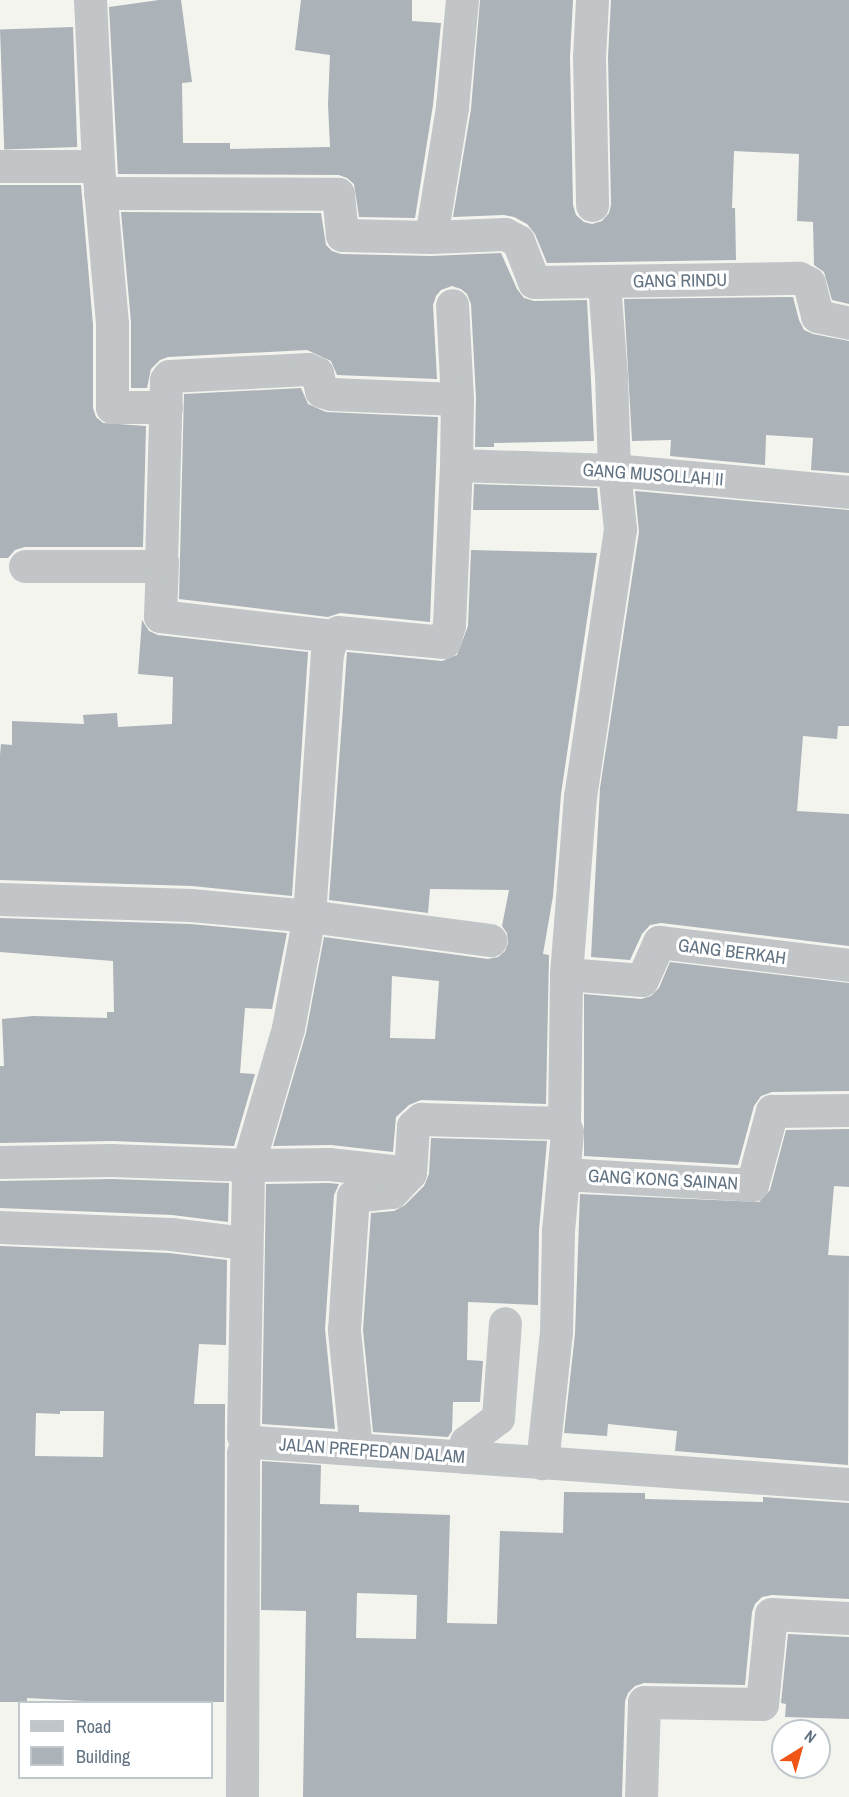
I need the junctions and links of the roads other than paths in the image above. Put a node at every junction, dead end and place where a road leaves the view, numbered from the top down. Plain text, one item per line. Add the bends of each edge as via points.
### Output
1 (90, 0) edge
2 (462, 0) edge
3 (592, 0) edge
4 (0, 166) edge
5 (99, 180) junction
6 (592, 205) dead end
7 (431, 237) junction
8 (604, 282) junction
9 (452, 305) dead end
10 (849, 323) edge
11 (457, 399) junction
12 (166, 407) junction
13 (456, 465) junction
14 (614, 470) junction
15 (849, 492) edge
16 (162, 561) junction
17 (25, 566) dead end
18 (333, 636) junction
19 (0, 899) edge
20 (309, 916) junction
21 (490, 940) dead end
22 (849, 964) edge
23 (566, 974) junction
24 (849, 1110) edge
25 (564, 1123) junction
26 (0, 1162) edge
27 (248, 1166) junction
28 (410, 1173) junction
29 (563, 1174) junction
30 (0, 1227) edge
31 (245, 1243) junction
32 (505, 1323) dead end
33 (246, 1445) junction
34 (356, 1449) junction
35 (465, 1457) junction
36 (542, 1463) junction
37 (849, 1485) edge
38 (849, 1618) edge
39 (242, 1797) edge
40 (641, 1797) edge

1 - 5 street
2 - 7 street via 452,107
3 - 6 street
4 - 5 street
5 - 7 street via 338,194 342,235
5 - 12 street via 112,324 112,407
7 - 8 street, GANG RINDU via 498,233 512,236 518,241 534,282
8 - 10 street, GANG RINDU via 799,278 809,283 817,316
8 - 14 street
9 - 11 street
11 - 12 street via 331,394 321,391 317,373 308,369 172,375 166,380
11 - 13 street
12 - 16 street
13 - 14 street, GANG MUSOLLAH II
13 - 18 street via 449,626 444,642 338,632
14 - 15 street, GANG MUSOLLAH II
14 - 23 street via 620,529 580,797
16 - 17 street via 155,566
16 - 18 street via 160,616
18 - 20 street via 327,653
19 - 20 street via 191,905
20 - 21 street
20 - 27 street via 288,1028
22 - 23 street, GANG BERKAH via 659,942 642,980
23 - 25 street
24 - 29 street, GANG KONG SAINAN via 772,1111 752,1185
25 - 28 street via 421,1119 413,1126
25 - 29 street via 567,1132
26 - 27 street via 111,1160
27 - 28 street via 329,1164
27 - 31 street
28 - 34 street via 392,1192 353,1196 344,1330
29 - 36 street via 556,1332
30 - 31 street via 171,1234
31 - 33 street
32 - 35 street via 498,1418 466,1442
33 - 34 street, JALAN PREPEDAN DALAM via 255,1442
33 - 39 street
34 - 35 street, JALAN PREPEDAN DALAM
35 - 36 street, JALAN PREPEDAN DALAM
36 - 37 street, JALAN PREPEDAN DALAM
38 - 40 street via 771,1614 762,1704 644,1702

